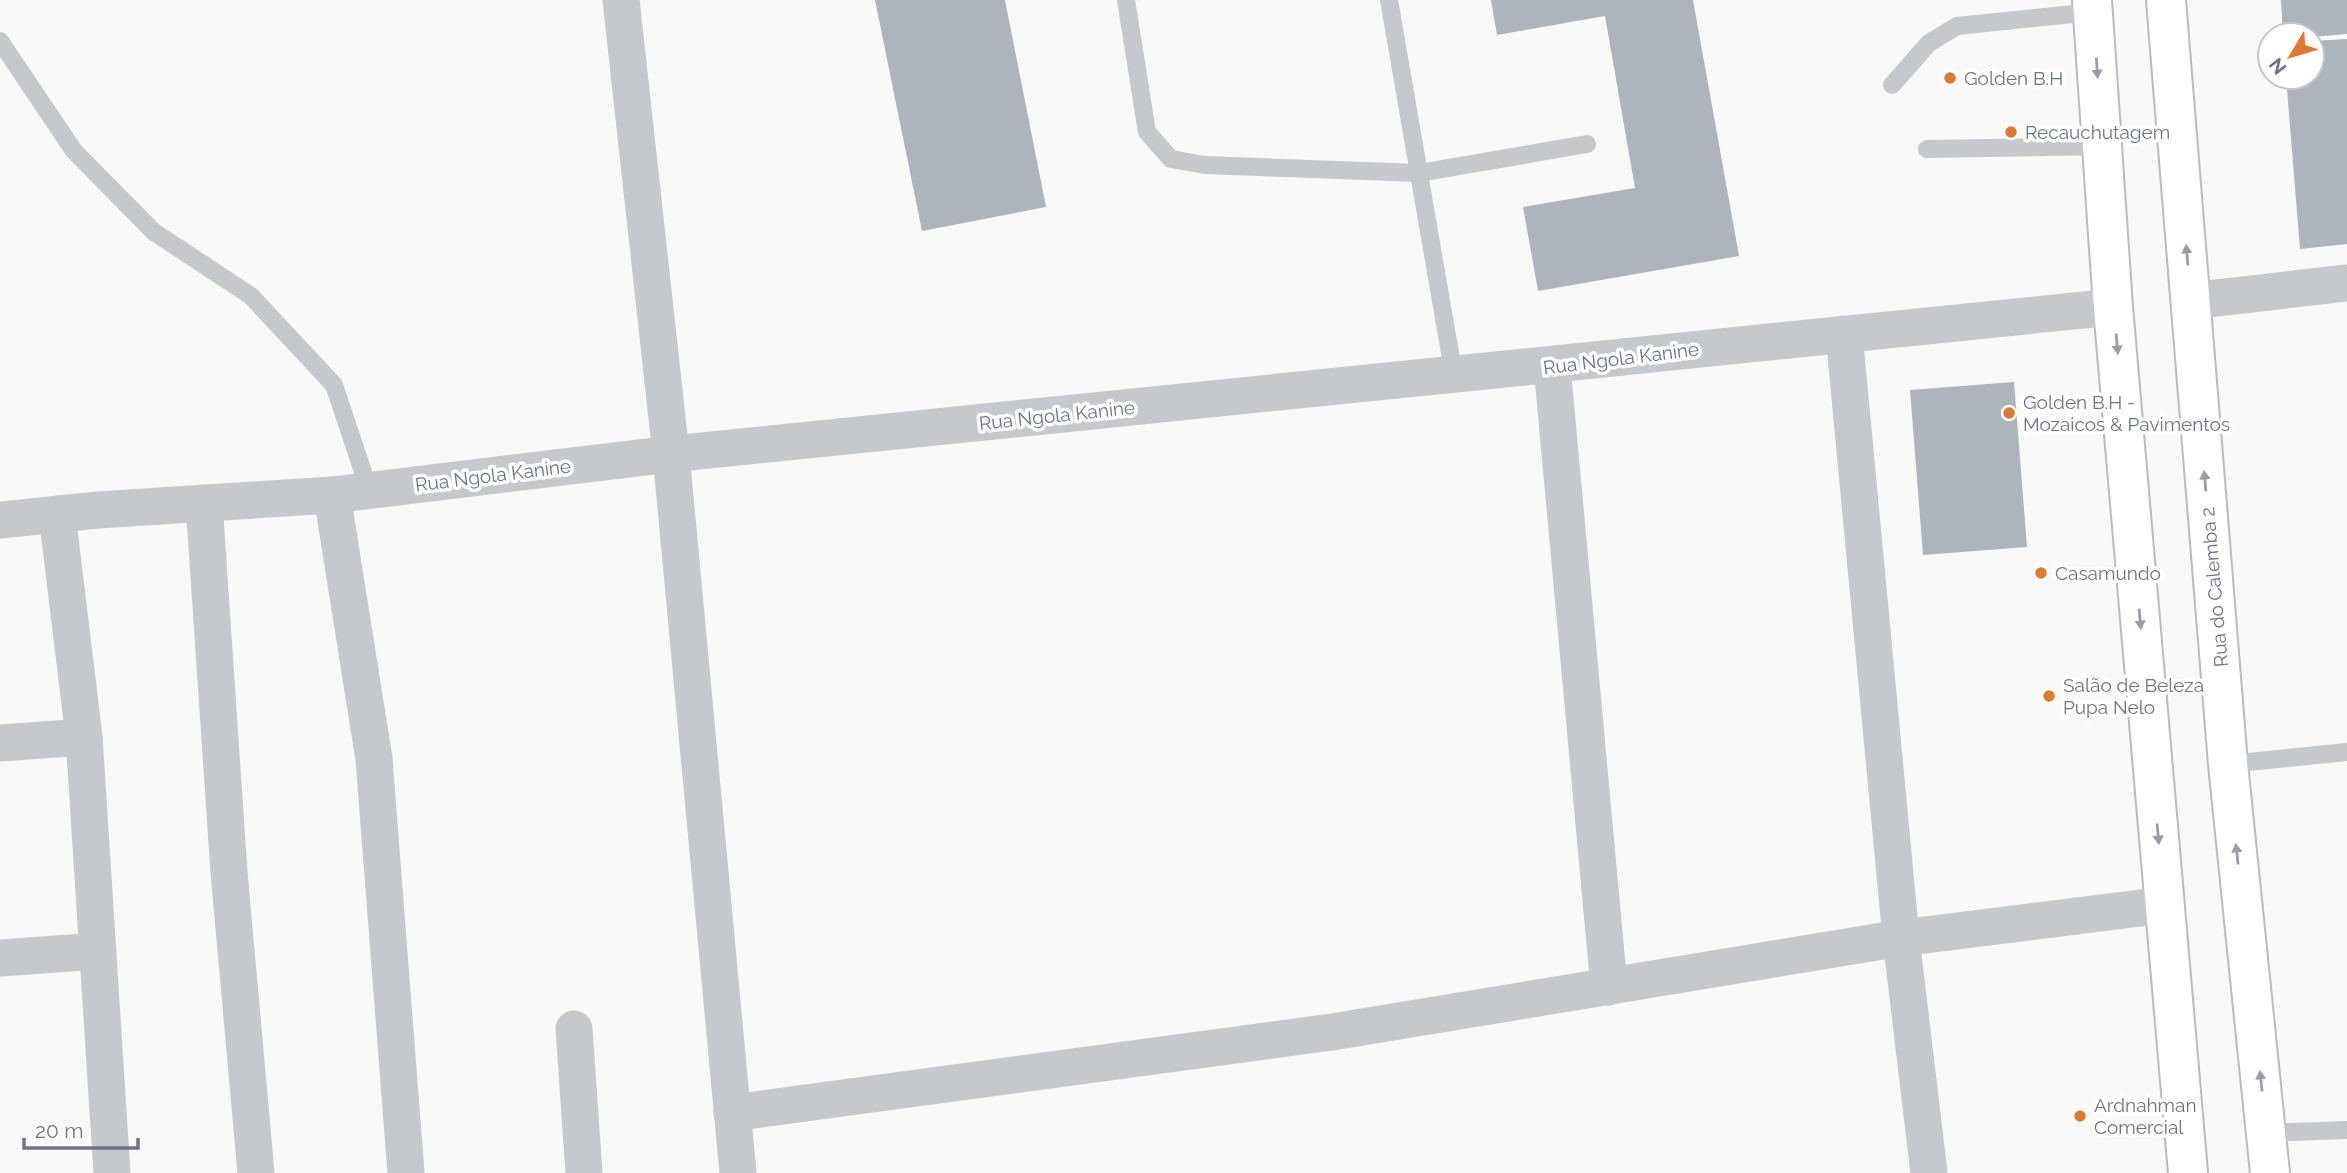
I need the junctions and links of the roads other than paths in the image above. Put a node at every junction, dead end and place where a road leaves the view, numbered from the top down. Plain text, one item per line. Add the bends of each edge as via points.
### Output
1 (621, 0) edge
2 (1126, 0) edge
3 (1389, 0) edge
4 (2166, 0) edge
5 (2093, 6) edge
6 (0, 41) edge
7 (1892, 85) dead end
8 (1587, 144) dead end
9 (2103, 146) junction
10 (1927, 149) dead end
11 (1419, 173) junction
12 (2347, 284) edge
13 (2190, 301) junction
14 (2113, 307) junction
15 (1844, 334) junction
16 (1552, 366) junction
17 (1454, 376) junction
18 (671, 454) junction
19 (369, 490) junction
20 (332, 495) junction
21 (204, 503) junction
22 (57, 514) junction
23 (0, 520) edge
24 (84, 737) junction
25 (0, 743) edge
26 (2347, 752) edge
27 (2228, 764) junction
28 (2164, 905) junction
29 (1901, 938) junction
30 (98, 951) junction
31 (0, 958) edge
32 (1609, 986) junction
33 (574, 1029) dead end
34 (732, 1113) junction
35 (2347, 1130) edge
36 (2266, 1133) junction
37 (111, 1173) edge
38 (256, 1173) edge
39 (407, 1173) edge
40 (584, 1173) edge
41 (738, 1173) edge
42 (1929, 1173) edge
43 (2188, 1173) edge
44 (2270, 1173) edge

1 - 18 street
2 - 11 lane via 1147,132 1171,159 1205,165
3 - 11 lane
13 -> 4 main road, Rua do Calemba 2
5 - 7 lane via 1957,26 1930,43
5 -> 9 main road
6 - 19 lane via 74,150 154,232 251,296 334,386
8 - 11 lane
9 - 10 lane
9 - 14 main road
11 - 17 lane
12 - 13 street
27 -> 13 main road, Rua do Calemba 2
14 - 15 street, Rua Ngola Kanine
14 -> 28 main road
15 - 16 street, Rua Ngola Kanine
15 - 29 street
16 - 17 street, Rua Ngola Kanine
16 - 32 street
17 - 18 street, Rua Ngola Kanine
18 - 19 street, Rua Ngola Kanine
18 - 34 street
19 - 20 street, Rua Ngola Kanine
20 - 21 street, Rua Ngola Kanine
20 - 39 street via 374,759
21 - 22 street, Rua Ngola Kanine
21 - 38 street via 229,872
22 - 23 street, Rua Ngola Kanine
22 - 24 street
24 - 25 street
24 - 30 street
26 - 27 lane
36 -> 27 main road, Rua do Calemba 2
28 - 29 street
28 - 43 main road
29 - 32 street
29 - 42 street
30 - 31 street
30 - 37 street
32 - 34 street via 1332,1032
33 - 40 street
34 - 41 street
35 - 36 lane
36 - 44 main road, Rua do Calemba 2

